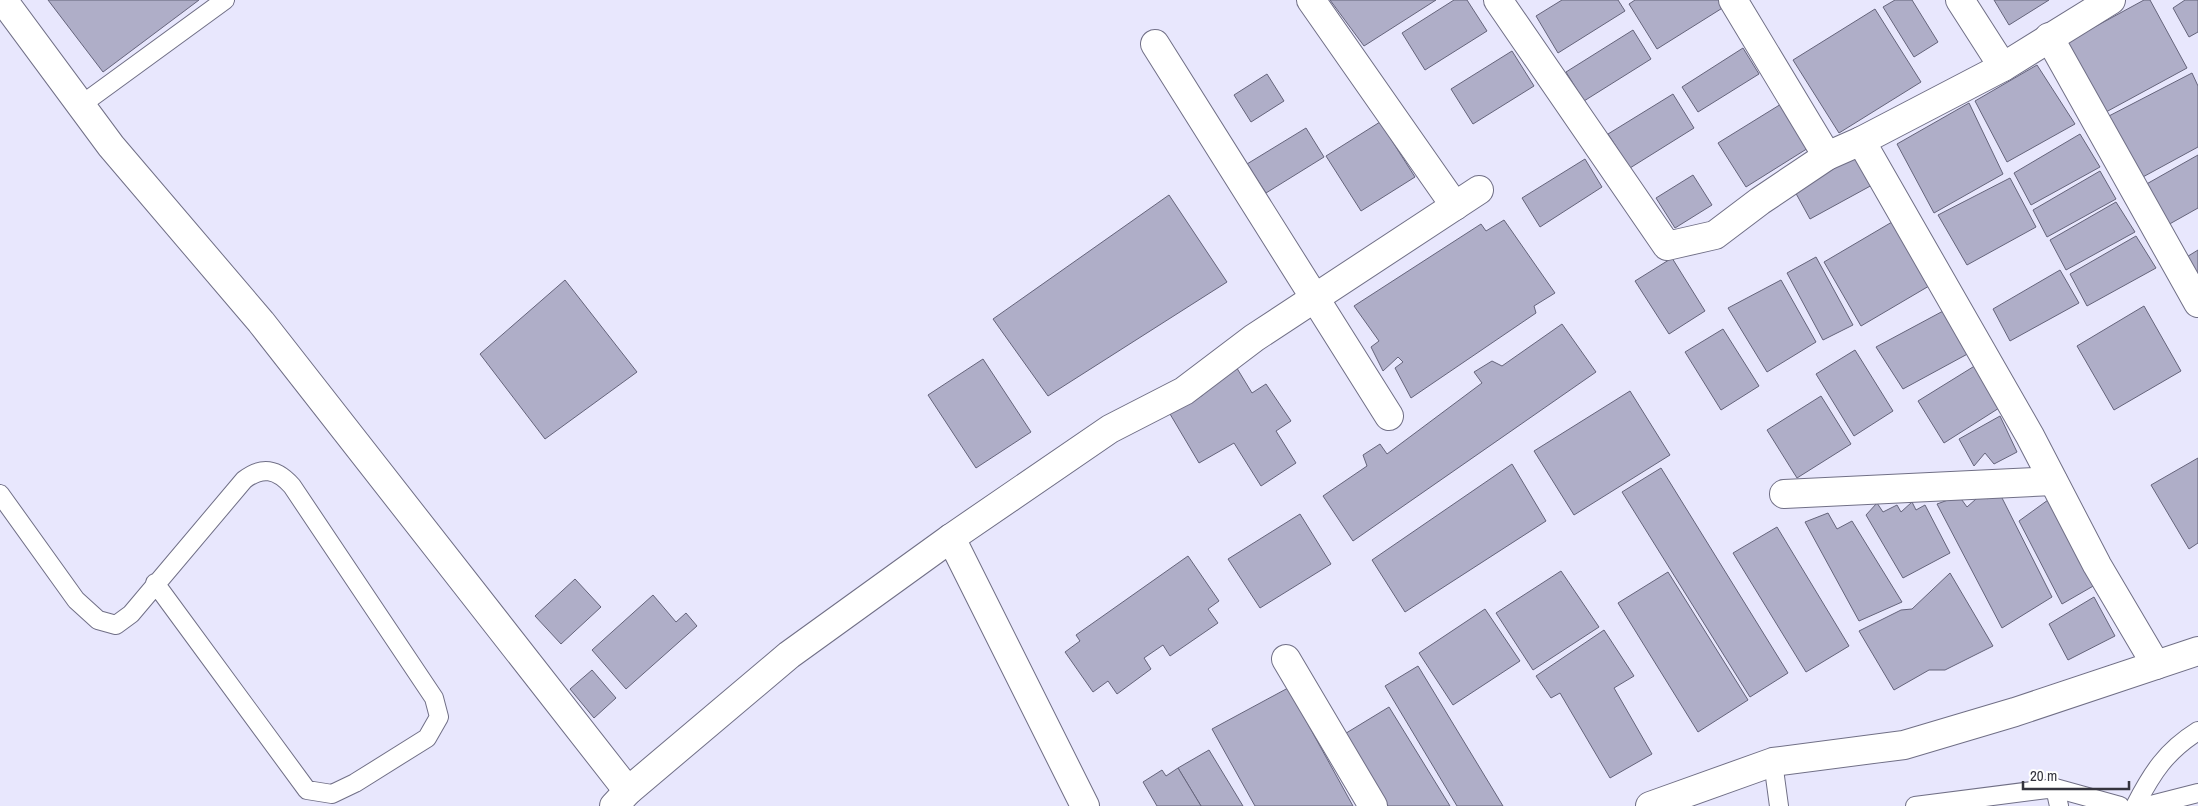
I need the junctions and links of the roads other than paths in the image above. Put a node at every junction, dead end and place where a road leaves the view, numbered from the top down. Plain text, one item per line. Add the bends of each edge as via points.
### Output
1 (3, 0) edge
2 (225, 0) edge
3 (1311, 0) edge
4 (1498, 0) edge
5 (1733, 0) edge
6 (1960, 0) edge
7 (2111, 0) edge
8 (2049, 37) junction
9 (1155, 44) dead end
10 (2002, 67) junction
11 (81, 105) junction
12 (1861, 140) junction
13 (1826, 156) junction
14 (1479, 190) dead end
15 (1455, 206) junction
16 (1315, 298) junction
17 (2198, 303) edge
18 (1389, 416) dead end
19 (2053, 481) junction
20 (0, 494) edge
21 (1784, 494) dead end
22 (951, 538) junction
23 (155, 583) junction
24 (2198, 651) edge
25 (1286, 659) dead end
26 (2156, 665) junction
27 (2198, 731) edge
28 (1773, 762) junction
29 (2054, 788) junction
30 (2198, 794) edge
31 (621, 798) edge
32 (1085, 806) edge
33 (1373, 806) edge
34 (1650, 806) edge
35 (1779, 806) edge
36 (1915, 806) edge
37 (2059, 806) edge
38 (2120, 806) edge
39 (2135, 806) edge
40 (2147, 806) edge

1 - 11 street
2 - 11 lane
3 - 15 street
4 - 13 street via 1666,246 1715,235
5 - 13 street
6 - 10 street
7 - 8 street
8 - 10 street
8 - 17 street
9 - 16 street
10 - 12 street
11 - 31 street via 111,146 261,322
12 - 13 street
12 - 19 street
14 - 15 street
15 - 16 street
16 - 18 street
16 - 22 street via 1254,338 1184,392 1110,429
19 - 21 street
19 - 26 street via 2097,565
20 - 23 lane via 76,600 98,620 116,625 131,614
22 - 31 street via 789,655
22 - 32 street
23 - 23 lane via 244,480 253,473 269,470 283,475 434,698 439,717 427,738 355,783 332,794 307,790
24 - 26 street
25 - 33 street
26 - 28 street via 1904,745
27 - 39 lane via 2154,769
28 - 34 street
28 - 35 lane
29 - 36 lane
29 - 37 lane
29 - 38 lane
30 - 40 lane

